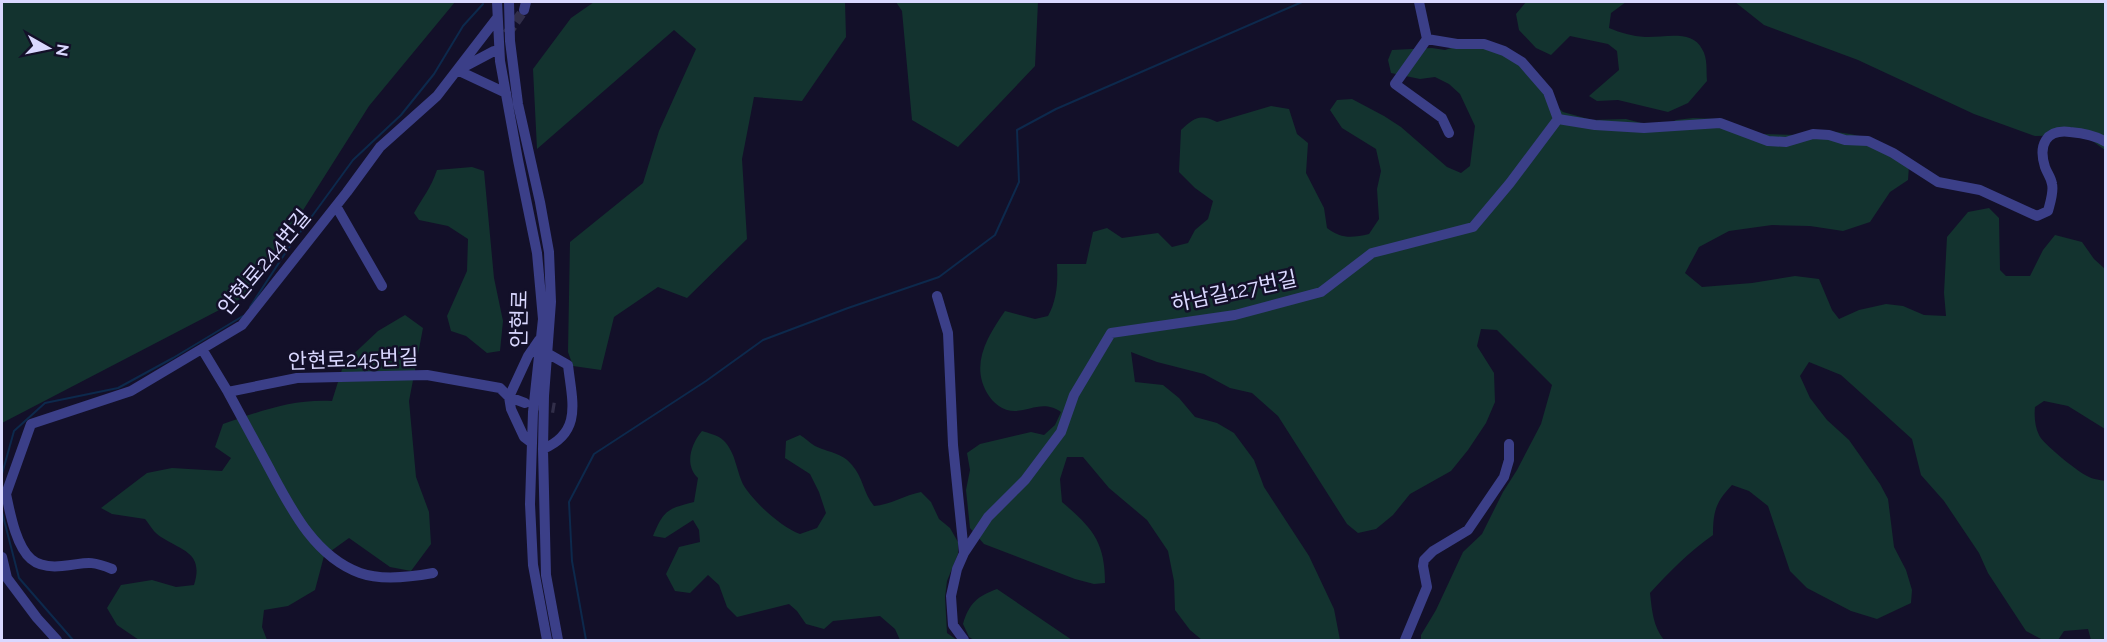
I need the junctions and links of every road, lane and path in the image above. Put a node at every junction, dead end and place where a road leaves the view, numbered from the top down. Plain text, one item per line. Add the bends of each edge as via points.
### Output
1 (497, 2) edge
2 (509, 2) edge
3 (1419, 2) edge
4 (497, 18) junction
5 (1427, 39) junction
6 (494, 51) dead end
7 (457, 70) junction
8 (506, 93) junction
9 (1558, 119) junction
10 (1449, 133) dead end
11 (2106, 142) edge
12 (336, 206) junction
13 (382, 286) dead end
14 (937, 296) dead end
15 (540, 337) junction
16 (202, 349) junction
17 (548, 353) junction
18 (228, 392) junction
19 (509, 397) junction
20 (525, 403) tunnel mouth
21 (532, 443) junction
22 (1509, 444) dead end
23 (543, 449) junction
24 (3, 495) edge
25 (964, 553) junction
26 (2, 557) edge
27 (112, 569) dead end
28 (433, 573) dead end
29 (57, 640) edge
30 (547, 640) edge
31 (558, 640) edge
32 (964, 640) edge
33 (1405, 640) edge

1 - 4 street, 안현로
2 - 17 street, 안현로 via 518,104 549,252
3 - 5 street
4 - 7 street, 안현로244번길
4 - 8 street, 안현로
5 - 9 street via 1484,44 1504,51 1522,62 1548,92
5 - 10 street via 1395,84 1442,117
6 - 7 street
7 - 8 street
7 - 12 street, 안현로244번길 via 437,96 380,147
8 - 15 street, 안현로 via 537,253 543,319
9 - 11 street via 1644,128 1720,123 1767,141 1786,142 1813,134 1868,141 1938,182 1980,190 2037,216 2048,211 2053,187 2043,158 2046,139 2063,131 2097,136
9 - 25 street, 하남길127번길 via 1473,227 1372,253 1320,292 1235,315 1111,333 1074,395 1061,432 1025,480 988,517
12 - 13 street
12 - 16 street, 안현로244번길 via 242,325
14 - 25 street via 948,333 953,445
15 - 19 street
15 - 21 street, 안현로
16 - 18 street
16 - 24 street, 안현로244번길 via 131,391 31,424
17 - 23 street, 안현로
17 - 23 street via 568,365 573,414 558,443
18 - 19 street, 안현로245번길 via 297,378 427,375 500,388
18 - 28 street via 287,502 326,552 360,573 375,577
19 - 20 street, 안현로245번길
19 - 21 street via 524,437
21 - 30 street, 안현로 via 533,565
22 - 33 street via 1504,477 1468,530 1424,560 1427,587
23 - 31 street, 안현로 via 546,575
24 - 27 street via 30,558 48,565 95,562
25 - 32 street, 하남길127번길 via 951,596 953,625
26 - 29 street via 7,578

